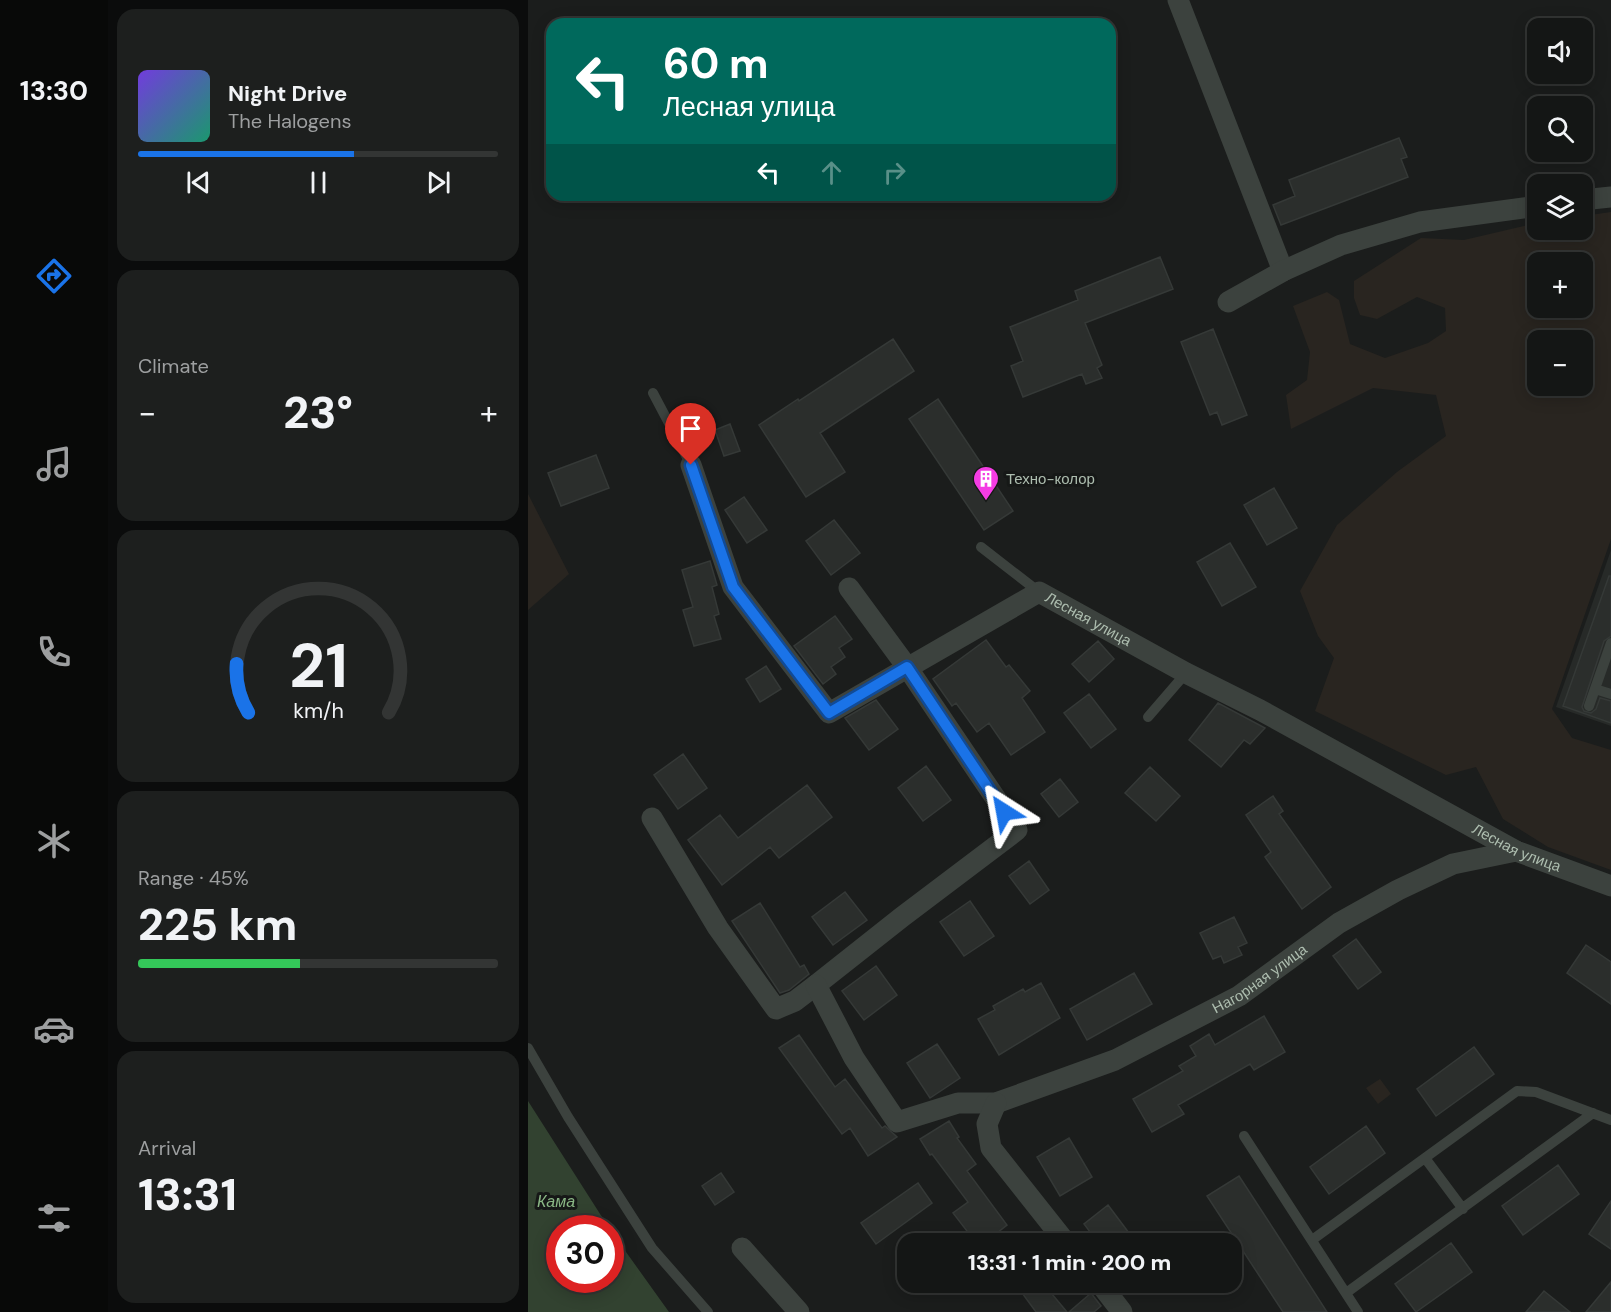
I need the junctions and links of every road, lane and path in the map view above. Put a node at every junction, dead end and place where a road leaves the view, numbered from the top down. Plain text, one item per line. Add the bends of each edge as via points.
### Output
1 (1178, 0) edge
2 (1611, 197) edge
3 (1593, 199) edge
4 (1527, 207) edge
5 (1283, 271) junction
6 (1228, 302) dead end
7 (653, 393) dead end
8 (691, 465) joint
9 (981, 547) dead end
10 (849, 588) dead end
11 (1039, 592) junction
12 (1611, 643) edge
13 (907, 667) junction
14 (1186, 673) junction
15 (1595, 688) junction
16 (1611, 694) edge
17 (1589, 706) dead end
18 (1148, 717) dead end
19 (652, 818) dead end
20 (1516, 851) junction
21 (1611, 886) edge
22 (816, 985) junction
23 (528, 1048) edge
24 (996, 1103) junction
25 (1593, 1113) junction
26 (1611, 1120) edge
27 (1244, 1136) dead end
28 (1425, 1158) junction
29 (1462, 1209) junction
30 (1058, 1233) edge
31 (1312, 1240) junction
32 (742, 1248) dead end
33 (1106, 1293) edge
34 (1346, 1293) junction
35 (1117, 1310) edge
36 (708, 1312) edge
37 (799, 1312) edge
38 (1358, 1312) edge

1 - 5 street
2 - 3 street
4 - 5 street via 1420,222 1341,245
5 - 6 street
7 - 8 lane
8 - 13 street, Лесная улица via 733,587 829,713
9 - 11 lane
10 - 13 street
11 - 13 street, Лесная улица
11 - 14 street, Лесная улица
12 - 15 lane
13 - 22 street via 1017,830
14 - 18 lane
14 - 20 street, Лесная улица
15 - 16 lane
15 - 17 lane
19 - 22 street via 718,928 776,1009
20 - 21 street, Лесная улица
20 - 24 street, Нагорная улица via 1453,864 1407,886 1339,923 1239,996 1115,1060
22 - 24 street, Нагорная улица via 854,1058 897,1122 958,1102
23 - 36 lane via 652,1248
24 - 30 street via 987,1124 991,1148
25 - 26 lane
25 - 28 lane via 1536,1092 1517,1091
25 - 29 lane
27 - 31 lane
28 - 29 lane
28 - 31 lane
29 - 34 lane
31 - 34 lane
32 - 37 street
33 - 35 street
34 - 38 lane

